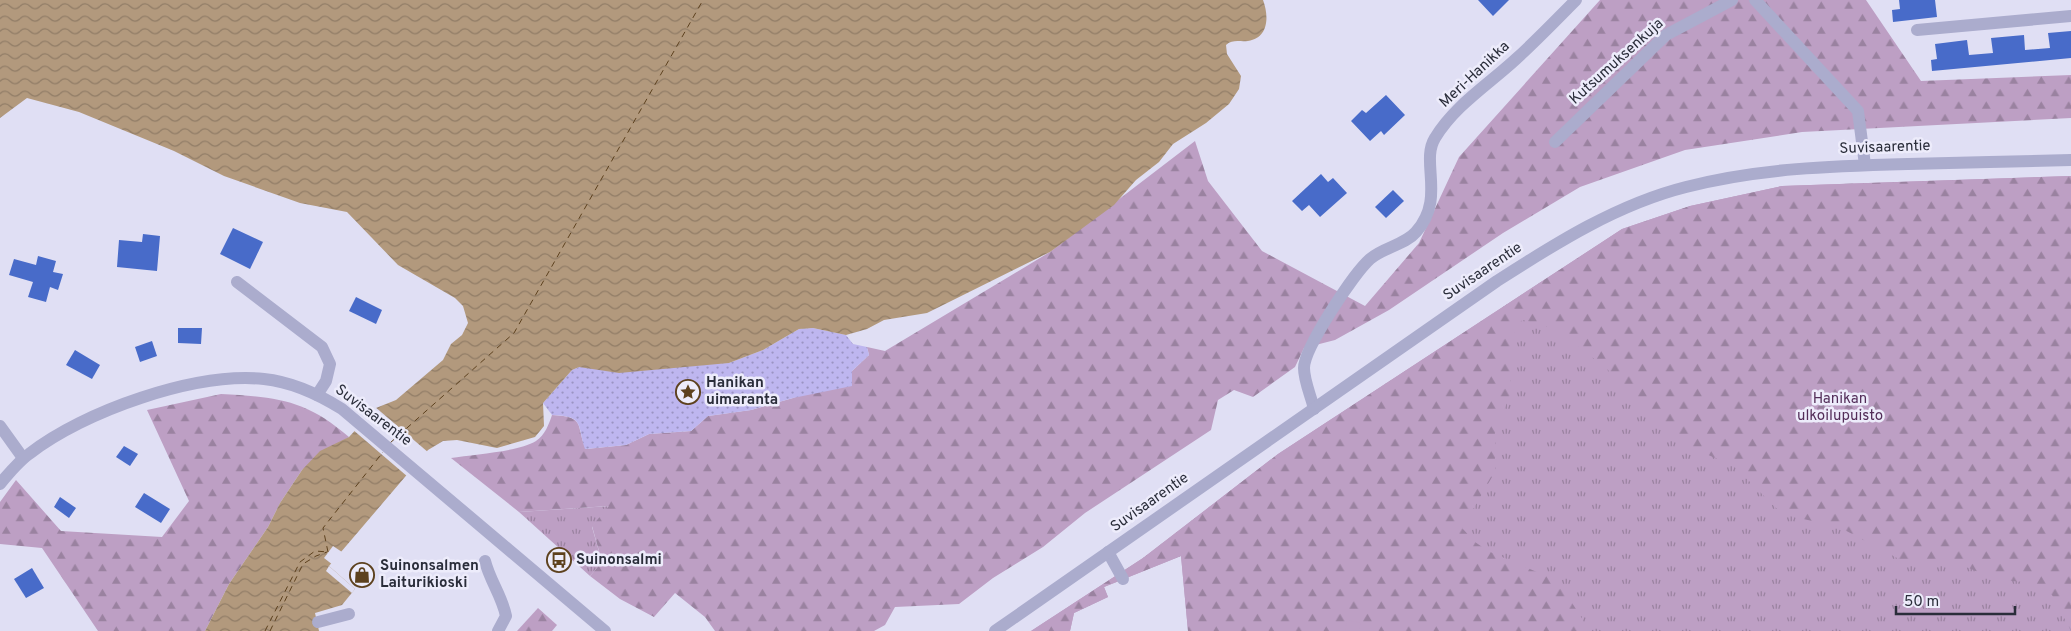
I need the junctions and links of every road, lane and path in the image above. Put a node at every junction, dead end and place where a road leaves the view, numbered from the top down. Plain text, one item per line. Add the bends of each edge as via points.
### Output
1 (1576, 0) edge
2 (1732, 0) edge
3 (1755, 0) edge
4 (2071, 16) edge
5 (1917, 30) dead end
6 (1555, 142) dead end
7 (2071, 160) edge
8 (1865, 165) junction
9 (236, 282) dead end
10 (318, 395) junction
11 (1314, 408) junction
12 (0, 426) edge
13 (23, 458) junction
14 (0, 484) edge
15 (1108, 552) junction
16 (485, 562) dead end
17 (1123, 578) dead end
18 (349, 614) dead end
19 (318, 622) dead end
20 (498, 631) edge
21 (605, 631) edge
22 (995, 631) edge

1 - 11 street, Meri-Hanikka via 1516,59 1460,107 1434,139 1430,210 1416,232 1371,258 1347,286 1309,353 1304,368
2 - 6 street, Kutsumuksenkuja via 1666,35
3 - 8 street via 1858,111
4 - 5 street
7 - 8 street, Suvisaarentie
8 - 11 street, Suvisaarentie via 1779,170 1715,181 1686,187 1629,207 1542,252
9 - 10 street via 322,347 330,364
10 - 13 street, Suvisaarentie via 289,384 266,380 222,379 195,383 84,421 49,439
10 - 21 street, Suvisaarentie via 342,409 442,491
11 - 15 street, Suvisaarentie
12 - 13 street
13 - 14 street, Suvisaarentie
15 - 17 street
15 - 22 street, Suvisaarentie
16 - 20 street via 488,575 503,600 506,616
18 - 19 street

